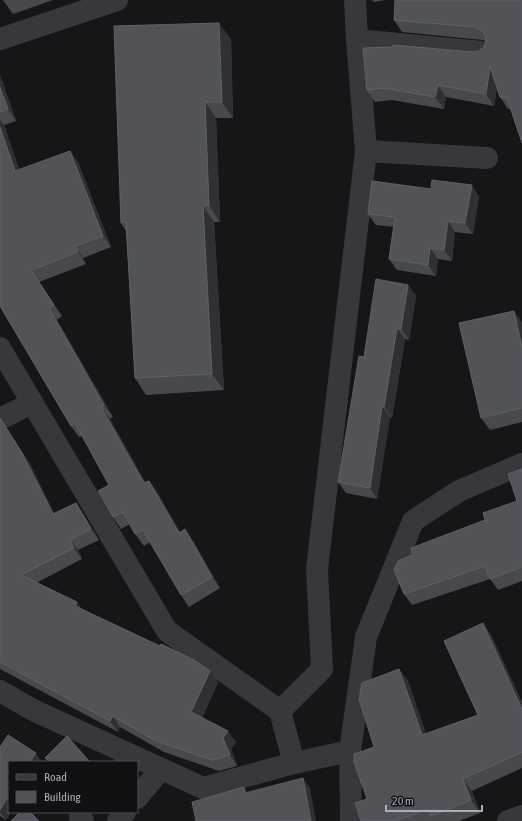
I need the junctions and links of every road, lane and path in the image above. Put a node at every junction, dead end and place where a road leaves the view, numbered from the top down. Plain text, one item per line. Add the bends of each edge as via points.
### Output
1 (117, 0) edge
2 (355, 0) edge
3 (0, 39) edge
4 (357, 40) junction
5 (482, 52) edge
6 (366, 151) junction
7 (487, 158) dead end
8 (0, 348) edge
9 (32, 403) junction
10 (0, 419) edge
11 (522, 464) edge
12 (0, 691) edge
13 (280, 711) junction
14 (350, 751) junction
15 (294, 763) junction
16 (161, 769) junction
17 (138, 797) edge
18 (125, 813) edge
19 (522, 816) edge
20 (118, 821) edge
21 (351, 821) edge
22 (508, 821) edge

1 - 3 street
2 - 4 street
4 - 5 street
4 - 6 street
6 - 7 street
6 - 13 street via 317,569 322,670
8 - 9 street
9 - 10 street
9 - 13 street via 167,631
11 - 14 street via 459,491 413,521 366,637
12 - 16 street via 33,710
13 - 15 street
14 - 15 street
14 - 21 street
15 - 16 street via 203,788
16 - 17 street
18 - 20 street
19 - 22 street

